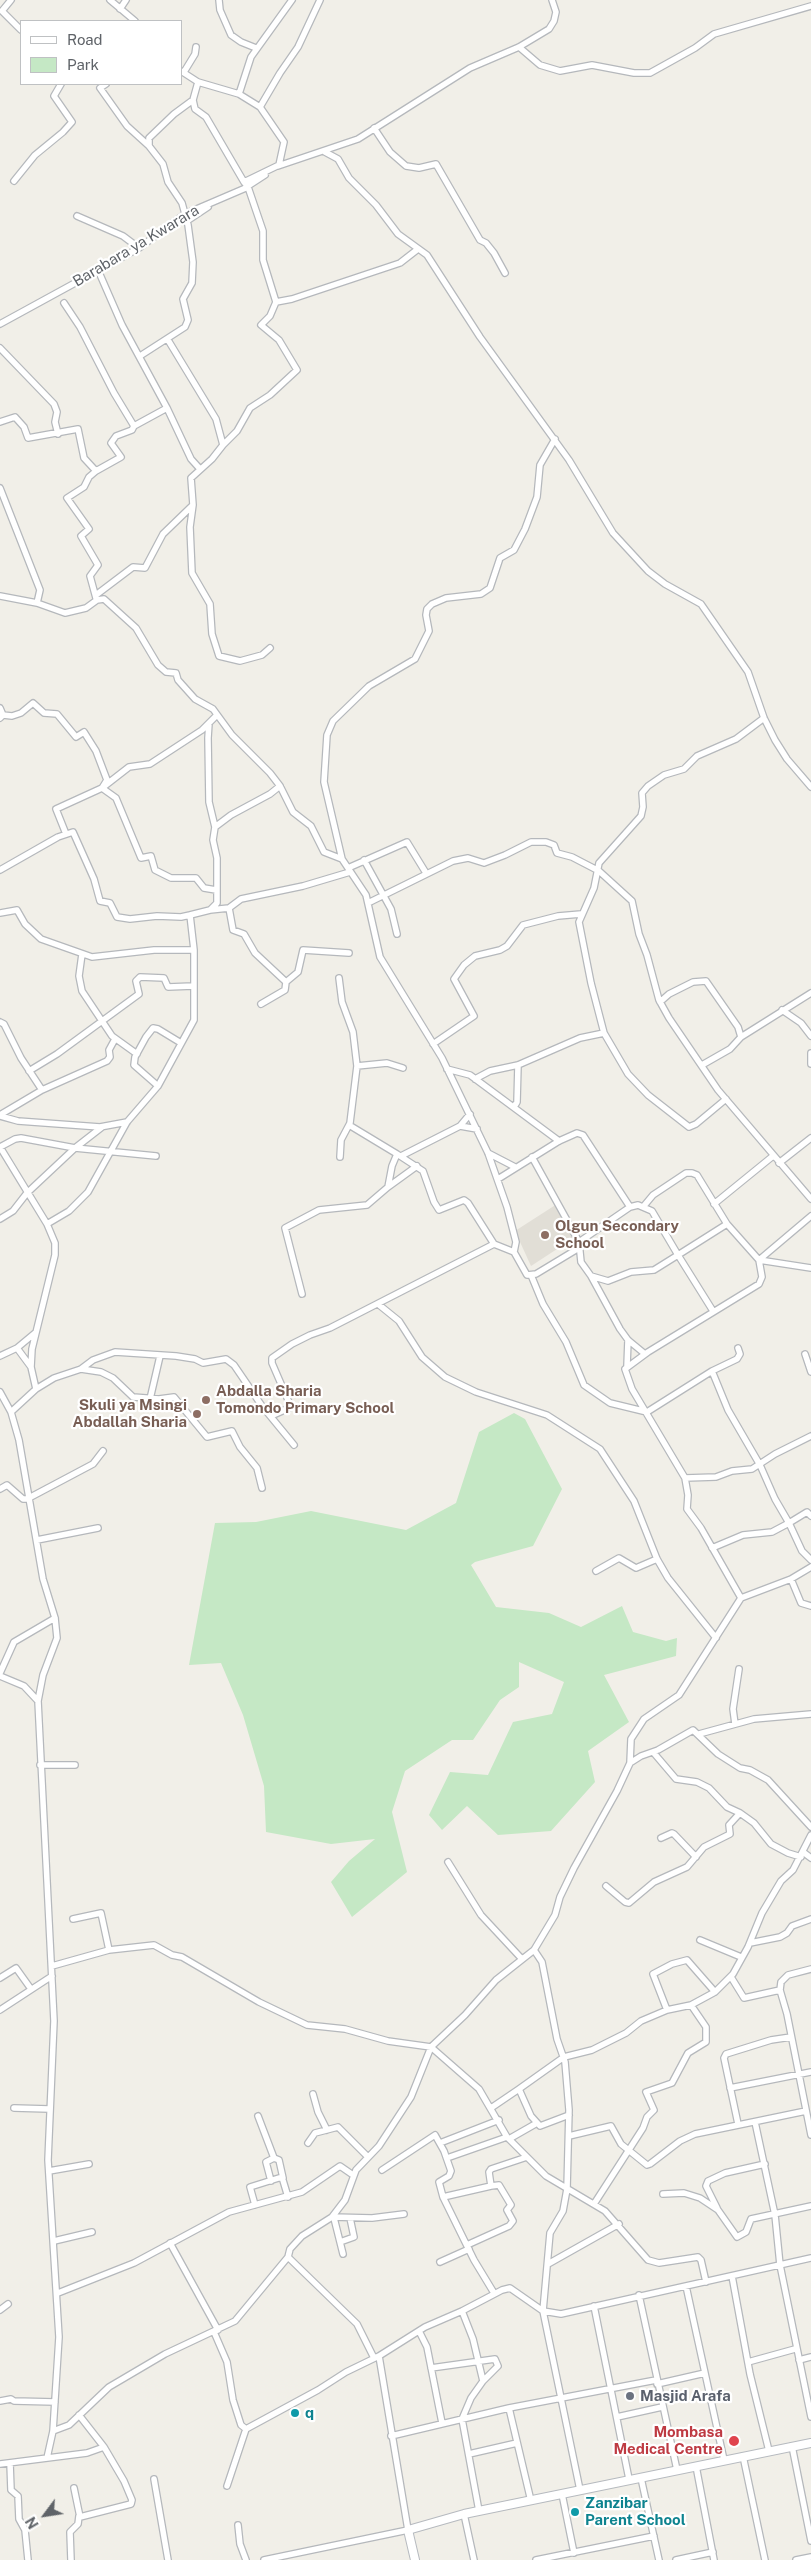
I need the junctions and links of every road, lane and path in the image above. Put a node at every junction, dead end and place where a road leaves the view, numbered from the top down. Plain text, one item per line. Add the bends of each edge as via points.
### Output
1 (11, 0) edge
2 (110, 0) edge
3 (126, 0) edge
4 (218, 0) edge
5 (292, 0) edge
6 (320, 0) edge
7 (552, 0) edge
8 (811, 6) edge
9 (120, 8) junction
10 (1, 10) edge
11 (134, 20) edge
12 (20, 29) edge
13 (196, 47) dead end
14 (519, 47) junction
15 (256, 48) junction
16 (182, 72) edge
17 (198, 82) junction
18 (60, 85) edge
19 (104, 85) edge
20 (239, 94) junction
21 (192, 100) junction
22 (260, 108) junction
23 (374, 128) junction
24 (149, 146) junction
25 (325, 152) junction
26 (279, 165) junction
27 (14, 180) dead end
28 (246, 184) junction
29 (77, 216) dead end
30 (186, 217) junction
31 (139, 248) junction
32 (418, 249) junction
33 (98, 270) junction
34 (505, 273) dead end
35 (276, 302) junction
36 (64, 303) dead end
37 (0, 324) edge
38 (168, 340) junction
39 (0, 348) edge
40 (140, 356) junction
41 (167, 408) junction
42 (0, 422) edge
43 (134, 426) junction
44 (58, 434) junction
45 (555, 439) junction
46 (223, 444) junction
47 (200, 469) junction
48 (96, 471) junction
49 (0, 488) edge
50 (194, 505) junction
51 (6, 506) junction
52 (0, 510) edge
53 (0, 596) edge
54 (96, 598) junction
55 (37, 604) junction
56 (270, 648) dead end
57 (0, 708) edge
58 (2, 716) edge
59 (216, 716) junction
60 (764, 718) junction
61 (208, 723) junction
62 (280, 786) junction
63 (811, 787) edge
64 (102, 788) junction
65 (215, 827) junction
66 (66, 834) junction
67 (342, 859) junction
68 (364, 860) junction
69 (596, 869) junction
70 (0, 870) edge
71 (349, 870) junction
72 (426, 873) junction
73 (216, 890) junction
74 (384, 896) junction
75 (368, 903) junction
76 (229, 908) junction
77 (210, 910) junction
78 (0, 912) edge
79 (190, 914) junction
80 (581, 914) junction
81 (397, 934) dead end
82 (194, 950) junction
83 (350, 953) dead end
84 (82, 954) junction
85 (339, 978) dead end
86 (286, 982) junction
87 (193, 986) junction
88 (811, 993) edge
89 (660, 1002) junction
90 (261, 1004) dead end
91 (782, 1010) junction
92 (101, 1020) junction
93 (0, 1022) edge
94 (738, 1027) junction
95 (750, 1030) junction
96 (604, 1032) junction
97 (811, 1036) edge
98 (741, 1037) junction
99 (115, 1039) junction
100 (181, 1043) junction
101 (432, 1044) junction
102 (811, 1053) edge
103 (136, 1054) junction
104 (518, 1064) junction
105 (811, 1064) edge
106 (702, 1065) junction
107 (357, 1066) junction
108 (403, 1068) dead end
109 (447, 1069) junction
110 (29, 1071) junction
111 (475, 1078) junction
112 (158, 1086) junction
113 (42, 1090) junction
114 (726, 1099) junction
115 (514, 1107) junction
116 (470, 1114) junction
117 (0, 1116) edge
118 (127, 1122) junction
119 (349, 1125) junction
120 (460, 1126) junction
121 (102, 1127) junction
122 (477, 1129) junction
123 (811, 1138) edge
124 (558, 1141) junction
125 (0, 1147) edge
126 (76, 1148) junction
127 (111, 1150) junction
128 (488, 1153) junction
129 (399, 1155) junction
130 (156, 1156) dead end
131 (340, 1156) dead end
132 (773, 1156) junction
133 (532, 1157) junction
134 (779, 1163) junction
135 (417, 1166) junction
136 (514, 1167) junction
137 (498, 1179) junction
138 (388, 1188) junction
139 (27, 1193) junction
140 (811, 1198) edge
141 (714, 1204) junction
142 (630, 1207) junction
143 (643, 1207) junction
144 (811, 1216) edge
145 (0, 1219) edge
146 (47, 1224) junction
147 (727, 1224) junction
148 (494, 1244) junction
149 (579, 1245) junction
150 (514, 1252) junction
151 (678, 1255) junction
152 (759, 1260) junction
153 (811, 1268) edge
154 (531, 1275) junction
155 (591, 1276) junction
156 (302, 1294) dead end
157 (378, 1304) junction
158 (713, 1311) junction
159 (35, 1333) junction
160 (628, 1340) junction
161 (17, 1348) junction
162 (738, 1348) dead end
163 (644, 1354) junction
164 (805, 1354) dead end
165 (0, 1356) edge
166 (160, 1356) junction
167 (628, 1366) junction
168 (32, 1368) junction
169 (81, 1369) junction
170 (712, 1370) junction
171 (811, 1372) edge
172 (36, 1389) junction
173 (0, 1392) edge
174 (150, 1399) junction
175 (11, 1412) junction
176 (647, 1412) junction
177 (271, 1416) junction
178 (811, 1436) edge
179 (294, 1445) dead end
180 (103, 1451) dead end
181 (760, 1465) junction
182 (686, 1478) junction
183 (262, 1488) dead end
184 (0, 1489) edge
185 (27, 1499) junction
186 (811, 1516) edge
187 (789, 1523) junction
188 (98, 1528) dead end
189 (37, 1540) junction
190 (712, 1548) junction
191 (657, 1559) junction
192 (811, 1560) edge
193 (811, 1567) edge
194 (596, 1571) dead end
195 (791, 1579) junction
196 (741, 1598) junction
197 (811, 1606) edge
198 (55, 1618) junction
199 (716, 1638) junction
200 (739, 1669) dead end
201 (0, 1675) edge
202 (38, 1701) junction
203 (811, 1714) edge
204 (735, 1724) junction
205 (699, 1734) junction
206 (653, 1752) junction
207 (630, 1763) junction
208 (40, 1764) junction
209 (75, 1765) dead end
210 (740, 1813) junction
211 (811, 1827) edge
212 (811, 1835) edge
213 (661, 1838) dead end
214 (802, 1855) junction
215 (696, 1857) junction
216 (811, 1858) edge
217 (448, 1862) dead end
218 (606, 1886) dead end
219 (73, 1919) dead end
220 (811, 1919) edge
221 (700, 1940) dead end
222 (750, 1943) junction
223 (108, 1950) junction
224 (534, 1950) junction
225 (741, 1957) junction
226 (521, 1958) junction
227 (52, 1966) junction
228 (811, 1969) edge
229 (52, 1976) junction
230 (731, 1977) junction
231 (0, 1978) edge
232 (31, 1989) junction
233 (780, 1990) junction
234 (715, 1992) junction
235 (691, 2005) junction
236 (0, 2010) edge
237 (667, 2010) junction
238 (791, 2038) junction
239 (431, 2046) junction
240 (564, 2057) junction
241 (811, 2072) edge
242 (800, 2074) junction
243 (730, 2088) junction
244 (519, 2089) junction
245 (313, 2094) dead end
246 (14, 2108) dead end
247 (491, 2108) junction
248 (49, 2109) junction
249 (806, 2111) junction
250 (569, 2115) junction
251 (258, 2116) dead end
252 (499, 2120) junction
253 (755, 2122) junction
254 (537, 2123) junction
255 (738, 2124) junction
256 (327, 2130) junction
257 (811, 2135) edge
258 (569, 2136) junction
259 (508, 2138) junction
260 (308, 2143) dead end
261 (440, 2143) junction
262 (628, 2148) junction
263 (527, 2156) junction
264 (368, 2157) junction
265 (274, 2158) junction
266 (447, 2158) junction
267 (89, 2164) dead end
268 (765, 2164) junction
269 (382, 2170) dead end
270 (49, 2171) junction
271 (352, 2175) junction
272 (283, 2178) junction
273 (271, 2180) junction
274 (491, 2186) junction
275 (567, 2189) junction
276 (663, 2194) dead end
277 (288, 2197) junction
278 (443, 2197) junction
279 (594, 2204) junction
280 (256, 2205) junction
281 (811, 2206) edge
282 (718, 2210) junction
283 (404, 2214) dead end
284 (776, 2215) junction
285 (333, 2217) junction
286 (350, 2218) junction
287 (619, 2224) junction
288 (92, 2232) dead end
289 (54, 2242) junction
290 (340, 2242) junction
291 (170, 2243) junction
292 (468, 2247) junction
293 (343, 2254) dead end
294 (288, 2257) junction
295 (811, 2258) edge
296 (440, 2262) dead end
297 (548, 2264) junction
298 (780, 2265) junction
299 (732, 2276) junction
300 (706, 2282) junction
301 (686, 2286) junction
302 (58, 2293) junction
303 (494, 2293) junction
304 (639, 2295) junction
305 (8, 2304) dead end
306 (594, 2306) junction
307 (0, 2310) edge
308 (462, 2311) junction
309 (543, 2311) junction
310 (216, 2331) junction
311 (419, 2332) junction
312 (796, 2349) junction
313 (377, 2357) junction
314 (811, 2357) edge
315 (479, 2360) junction
316 (799, 2360) junction
317 (748, 2362) junction
318 (431, 2368) junction
319 (705, 2373) junction
320 (483, 2381) junction
321 (656, 2382) junction
322 (611, 2389) junction
323 (562, 2398) junction
324 (0, 2402) edge
325 (55, 2402) junction
326 (662, 2407) junction
327 (509, 2408) junction
328 (79, 2415) junction
329 (617, 2417) junction
330 (811, 2417) edge
331 (462, 2419) junction
332 (442, 2423) junction
333 (246, 2429) junction
334 (53, 2430) junction
335 (391, 2436) junction
336 (517, 2443) junction
337 (811, 2443) edge
338 (792, 2446) junction
339 (104, 2447) junction
340 (769, 2451) junction
341 (469, 2454) junction
342 (743, 2456) junction
343 (47, 2458) junction
344 (724, 2460) junction
345 (10, 2463) junction
346 (0, 2464) edge
347 (696, 2466) junction
348 (677, 2470) junction
349 (641, 2478) junction
350 (154, 2479) dead end
351 (630, 2479) junction
352 (227, 2486) dead end
353 (74, 2488) dead end
354 (580, 2490) junction
355 (562, 2494) junction
356 (531, 2501) junction
357 (811, 2502) edge
358 (803, 2504) junction
359 (479, 2511) junction
360 (464, 2514) junction
361 (79, 2516) junction
362 (238, 2525) dead end
363 (408, 2530) junction
364 (654, 2536) junction
365 (811, 2541) edge
366 (713, 2552) junction
367 (574, 2553) junction
368 (565, 2557) edge
369 (811, 2557) edge
370 (28, 2560) edge
371 (71, 2560) edge
372 (168, 2560) edge
373 (246, 2560) edge
374 (264, 2560) edge
375 (415, 2560) edge
376 (474, 2560) edge
377 (536, 2560) edge
378 (659, 2560) edge
379 (676, 2560) edge
380 (714, 2560) edge
381 (765, 2560) edge
382 (796, 2560) edge

1 - 10 street
2 - 9 street
3 - 9 street
4 - 15 street via 232,35
5 - 15 street
6 - 22 street via 298,47
7 - 14 street, Barabara ya Kwarara via 556,12 549,29
8 - 14 street via 714,34 650,72 634,74 592,65 560,71 540,65
9 - 11 street
10 - 12 street
13 - 16 street
14 - 23 street, Barabara ya Kwarara via 470,68
15 - 20 street
16 - 17 street
17 - 20 street
17 - 21 street
18 - 27 street via 54,96 72,122 35,155
19 - 24 street via 100,88 127,126
20 - 22 street
21 - 24 street via 149,138
21 - 28 street via 195,109 206,117
22 - 26 street via 284,142
23 - 25 street, Barabara ya Kwarara via 358,139
23 - 34 street via 390,152 406,166 419,168 436,164 480,240 494,253
24 - 30 street via 163,164 168,182 182,203
25 - 26 street, Barabara ya Kwarara
25 - 32 street via 338,159 349,178 376,205 398,234
26 - 28 street, Barabara ya Kwarara
28 - 30 street, Barabara ya Kwarara
28 - 35 street via 263,231 263,260
29 - 31 street via 123,236
30 - 31 street, Barabara ya Kwarara
30 - 38 street via 193,262 192,283 183,299 188,320 185,327
31 - 33 street, Barabara ya Kwarara
32 - 35 street via 400,263
32 - 45 street via 427,255 480,337
33 - 37 street, Barabara ya Kwarara
33 - 40 street via 122,325
35 - 46 street via 270,316 261,325 279,340 297,370 250,408 238,431
36 - 43 street
38 - 40 street
38 - 46 street via 216,419
39 - 44 street via 54,404
40 - 41 street
41 - 43 street
41 - 47 street via 191,459
42 - 44 street via 15,418 28,438
43 - 48 street via 132,430 116,436 111,443 121,457
44 - 48 street via 78,429 84,458
45 - 60 street via 613,533 648,571 702,604 748,672
45 - 67 street via 540,464 537,497 525,529 514,550 500,558 490,588 481,594 446,598 432,604 426,615 428,631 415,659 369,686 333,721 327,735 324,782
46 - 47 street
47 - 50 street via 191,478
48 - 54 street via 84,487 67,498 89,529 81,536 98,565 90,576
49 - 51 street
50 - 54 street via 164,534 146,568 133,567
50 - 56 street via 190,527 192,573 210,604 212,634 219,656 240,661 262,655
51 - 52 street
51 - 55 street via 40,590
53 - 55 street
54 - 55 street via 86,608 65,613
54 - 59 street via 104,599 128,618 158,665 166,672 176,672 178,680 195,700 213,709
57 - 58 street
58 - 64 street via 21,713 33,703 44,713 57,714 76,737 84,732 96,751 107,780
59 - 61 street
59 - 62 street
60 - 63 street via 787,759
60 - 69 street via 736,739 697,756 684,769 664,775 648,786 642,793 641,816
61 - 64 street via 150,764 129,767
61 - 65 street via 209,802
62 - 65 street
62 - 67 street via 293,812 311,826 324,852
64 - 66 street via 56,809
64 - 73 street via 116,798 141,858 151,856 155,870 171,878 196,878 204,888
65 - 73 street
66 - 70 street
66 - 79 street via 73,832 75,835 100,901 111,904 117,917 181,917
67 - 71 street
68 - 71 street
68 - 72 street via 407,842
68 - 74 street
69 - 72 street via 557,853 554,845 537,841 484,863 468,858 458,859
69 - 80 street via 594,888
69 - 89 street via 632,901
71 - 75 street
71 - 76 street via 303,886 241,899
72 - 74 street
73 - 77 street via 217,903
74 - 75 street
74 - 81 street via 391,908
75 - 101 street via 380,957
76 - 77 street
76 - 86 street via 233,930 244,934 255,953
77 - 79 street
78 - 84 street via 17,910 41,939
79 - 82 street
80 - 96 street via 590,975
80 - 101 street via 523,925 507,946 474,956 454,979 474,1016
82 - 84 street via 138,952 98,958
82 - 87 street
83 - 86 street via 303,950 298,972
84 - 92 street via 79,976 82,991
85 - 107 street via 342,1002 353,1032
86 - 90 street via 285,990
87 - 92 street via 168,987 164,978 140,977 136,982 139,994
87 - 100 street via 194,1020
88 - 91 street
89 - 94 street via 693,982 706,981
89 - 106 street
91 - 95 street
91 - 97 street via 801,1023
92 - 99 street
92 - 110 street via 83,1036
93 - 110 street
94 - 95 street
94 - 98 street
95 - 98 street
96 - 104 street via 580,1038
96 - 114 street via 634,1081 689,1126 696,1124
98 - 106 street via 730,1049
99 - 103 street
99 - 113 street via 107,1061
100 - 103 street via 153,1028
100 - 112 street
101 - 109 street
102 - 105 street
103 - 112 street via 134,1064
104 - 111 street
104 - 115 street via 517,1102
106 - 114 street
107 - 108 street via 387,1064
107 - 119 street
109 - 111 street
109 - 116 street
110 - 113 street
111 - 115 street
112 - 118 street
113 - 117 street
114 - 132 street
115 - 124 street
116 - 120 street
116 - 122 street
117 - 121 street via 18,1121
118 - 121 street
118 - 127 street
119 - 129 street
119 - 131 street via 341,1140
120 - 122 street
120 - 129 street
121 - 126 street
122 - 128 street
123 - 134 street
124 - 133 street
124 - 142 street via 573,1133 583,1135
125 - 126 street via 21,1138
125 - 139 street
126 - 127 street
126 - 139 street
127 - 130 street
127 - 146 street via 82,1200
128 - 136 street
128 - 137 street
129 - 135 street
129 - 138 street via 392,1166
132 - 134 street
132 - 141 street
133 - 136 street
133 - 149 street
134 - 140 street
135 - 138 street
135 - 148 street via 423,1171 436,1208 439,1210 464,1200
136 - 137 street
137 - 150 street via 516,1242
138 - 156 street via 367,1205 319,1210 285,1228
139 - 145 street via 13,1211
139 - 146 street
141 - 143 street via 697,1175 686,1173 653,1195
141 - 147 street
142 - 143 street
142 - 149 street
143 - 151 street via 652,1211
144 - 152 street
146 - 159 street via 55,1243 54,1255
147 - 151 street
147 - 152 street
148 - 150 street
148 - 157 street
149 - 154 street
149 - 155 street via 582,1262
150 - 154 street via 527,1274
151 - 155 street via 654,1270 631,1272 608,1281
151 - 158 street
152 - 153 street
152 - 158 street via 760,1284
154 - 176 street via 584,1385 610,1403
155 - 160 street
157 - 177 street via 310,1335 272,1358 291,1406
157 - 191 street via 399,1321 422,1357 445,1377 476,1392 547,1415 600,1449 634,1501
158 - 163 street
159 - 161 street
159 - 168 street
160 - 163 street
160 - 167 street
161 - 165 street
161 - 168 street
162 - 170 street via 740,1354 737,1359
163 - 167 street
164 - 171 street
166 - 169 street via 115,1352 93,1360
166 - 174 street
166 - 177 street via 195,1359 203,1363 230,1360
167 - 176 street via 626,1373 632,1390
168 - 172 street
169 - 172 street via 54,1378
169 - 174 street via 102,1372 130,1395
170 - 176 street
170 - 181 street via 728,1410
172 - 175 street
173 - 175 street
174 - 183 street via 174,1397 207,1437 232,1431 240,1448 257,1468
175 - 185 street via 25,1471
176 - 182 street
177 - 179 street
178 - 181 street via 774,1454
180 - 185 street via 93,1464
181 - 182 street via 716,1477
181 - 187 street
182 - 190 street via 687,1509
184 - 185 street via 7,1485
185 - 189 street
186 - 187 street via 807,1512
187 - 190 street via 772,1532 743,1535
187 - 192 street via 802,1551
188 - 189 street
189 - 198 street via 43,1579
190 - 196 street
191 - 194 street via 636,1568 620,1558
191 - 199 street via 679,1594
193 - 195 street
195 - 196 street
195 - 197 street via 801,1603
196 - 199 street
198 - 201 street via 14,1642
198 - 202 street via 57,1638 43,1675
199 - 207 street via 679,1694 644,1719 631,1740
200 - 204 street via 733,1709
201 - 202 street via 24,1686
202 - 208 street
203 - 204 street
204 - 205 street
205 - 206 street via 690,1731
205 - 211 street via 718,1754 768,1780
206 - 207 street
206 - 210 street via 676,1779 697,1782 709,1788 727,1807
207 - 224 street via 574,1868 555,1915
208 - 209 street
208 - 227 street
210 - 214 street via 754,1823 771,1844 788,1853
210 - 215 street via 729,1825 730,1834 704,1847
212 - 214 street
213 - 215 street via 674,1834
214 - 216 street
214 - 222 street via 762,1913
215 - 218 street via 687,1868 654,1882 629,1903
217 - 226 street via 478,1911
219 - 223 street via 101,1913
220 - 222 street via 792,1926 780,1937
221 - 225 street
222 - 225 street
223 - 227 street
223 - 239 street via 154,1945 308,2025
224 - 226 street
224 - 240 street via 542,1962 557,2039
225 - 230 street
226 - 239 street
227 - 229 street
228 - 233 street via 788,1975 781,1982
229 - 232 street
229 - 248 street via 54,2048
230 - 233 street via 744,1998
230 - 234 street
231 - 232 street via 16,1968
232 - 236 street
233 - 238 street
234 - 235 street
234 - 237 street via 687,1960 672,1964 653,1974
235 - 237 street
235 - 262 street via 706,2027 706,2042 688,2053 672,2083 646,2092 654,2110
237 - 240 street via 592,2050
238 - 242 street
238 - 243 street via 770,2040 726,2054
239 - 247 street via 479,2089
239 - 264 street via 411,2097 379,2146
240 - 244 street
240 - 250 street
241 - 242 street
242 - 243 street
242 - 249 street
243 - 255 street
244 - 247 street
244 - 254 street
245 - 256 street
246 - 248 street
247 - 252 street
248 - 270 street
249 - 253 street
249 - 257 street
250 - 254 street via 542,2126
250 - 258 street
251 - 265 street
252 - 259 street
252 - 261 street
253 - 255 street
253 - 268 street
254 - 259 street
255 - 262 street via 695,2134 647,2165
256 - 260 street via 312,2135
256 - 264 street via 338,2127
258 - 262 street via 611,2126 621,2144
258 - 275 street
259 - 263 street
259 - 266 street
261 - 266 street
261 - 269 street via 435,2135 432,2136
262 - 279 street
263 - 274 street via 491,2169
263 - 275 street via 546,2176
264 - 271 street
265 - 272 street via 279,2160
265 - 273 street via 266,2162
266 - 278 street via 450,2174 439,2182
267 - 270 street
268 - 282 street via 725,2173 708,2181 706,2186
268 - 284 street
270 - 289 street
271 - 277 street via 340,2165 302,2192
271 - 285 street via 348,2195
272 - 273 street
272 - 277 street
273 - 280 street via 250,2187
274 - 278 street
274 - 292 street via 499,2185 514,2221
275 - 279 street
275 - 297 street via 563,2211 550,2233
276 - 282 street via 684,2193 700,2198
277 - 280 street
278 - 292 street
279 - 287 street
280 - 291 street via 229,2212
281 - 284 street
282 - 284 street via 737,2237 746,2232 751,2219
283 - 286 street
284 - 298 street
285 - 286 street
285 - 290 street
285 - 294 street via 302,2236 290,2249
286 - 290 street via 354,2237
287 - 297 street
287 - 300 street via 648,2260 659,2263 698,2257
288 - 289 street
289 - 302 street
290 - 293 street
291 - 302 street via 120,2270
291 - 310 street
292 - 296 street
292 - 303 street
294 - 310 street via 235,2321
294 - 313 street via 357,2324
295 - 298 street
297 - 309 street
298 - 299 street
298 - 312 street
299 - 300 street
299 - 317 street
300 - 301 street
301 - 304 street
301 - 319 street
302 - 325 street via 59,2366
303 - 308 street
303 - 309 street via 510,2288
304 - 306 street
304 - 321 street
305 - 307 street
306 - 309 street via 561,2314
306 - 322 street
308 - 311 street
308 - 315 street
309 - 323 street
310 - 328 street via 165,2354 109,2387
310 - 333 street via 227,2362 240,2424
311 - 313 street
311 - 318 street via 428,2347
312 - 316 street
312 - 317 street
313 - 333 street
313 - 335 street
314 - 316 street
315 - 318 street
315 - 320 street
315 - 320 street via 495,2359 498,2362
316 - 330 street
317 - 340 street
318 - 332 street
319 - 321 street
319 - 344 street
320 - 331 street
321 - 322 street
321 - 326 street
322 - 323 street
322 - 329 street
323 - 327 street
323 - 354 street
324 - 325 street via 11,2399
325 - 334 street
326 - 329 street
326 - 348 street
327 - 331 street
327 - 336 street
328 - 334 street via 69,2426
328 - 339 street
329 - 351 street
331 - 332 street
331 - 341 street
332 - 335 street
333 - 352 street
334 - 343 street
335 - 363 street
336 - 341 street
336 - 356 street
337 - 338 street
338 - 340 street
338 - 358 street
339 - 343 street
339 - 361 street via 133,2502
340 - 342 street
341 - 359 street
342 - 344 street
342 - 381 street
343 - 345 street
344 - 347 street
345 - 346 street
345 - 370 street via 11,2490 18,2496 19,2519 25,2530
347 - 348 street
347 - 366 street
348 - 349 street
349 - 351 street
349 - 364 street
350 - 372 street
351 - 354 street
353 - 361 street
354 - 355 street
355 - 356 street
355 - 367 street
356 - 359 street
357 - 358 street
358 - 365 street
359 - 360 street
360 - 363 street
360 - 376 street
361 - 371 street via 78,2524 70,2532
362 - 373 street
363 - 374 street
363 - 375 street
364 - 367 street
364 - 378 street
366 - 379 street
366 - 380 street
367 - 368 street
368 - 377 street
369 - 382 street

